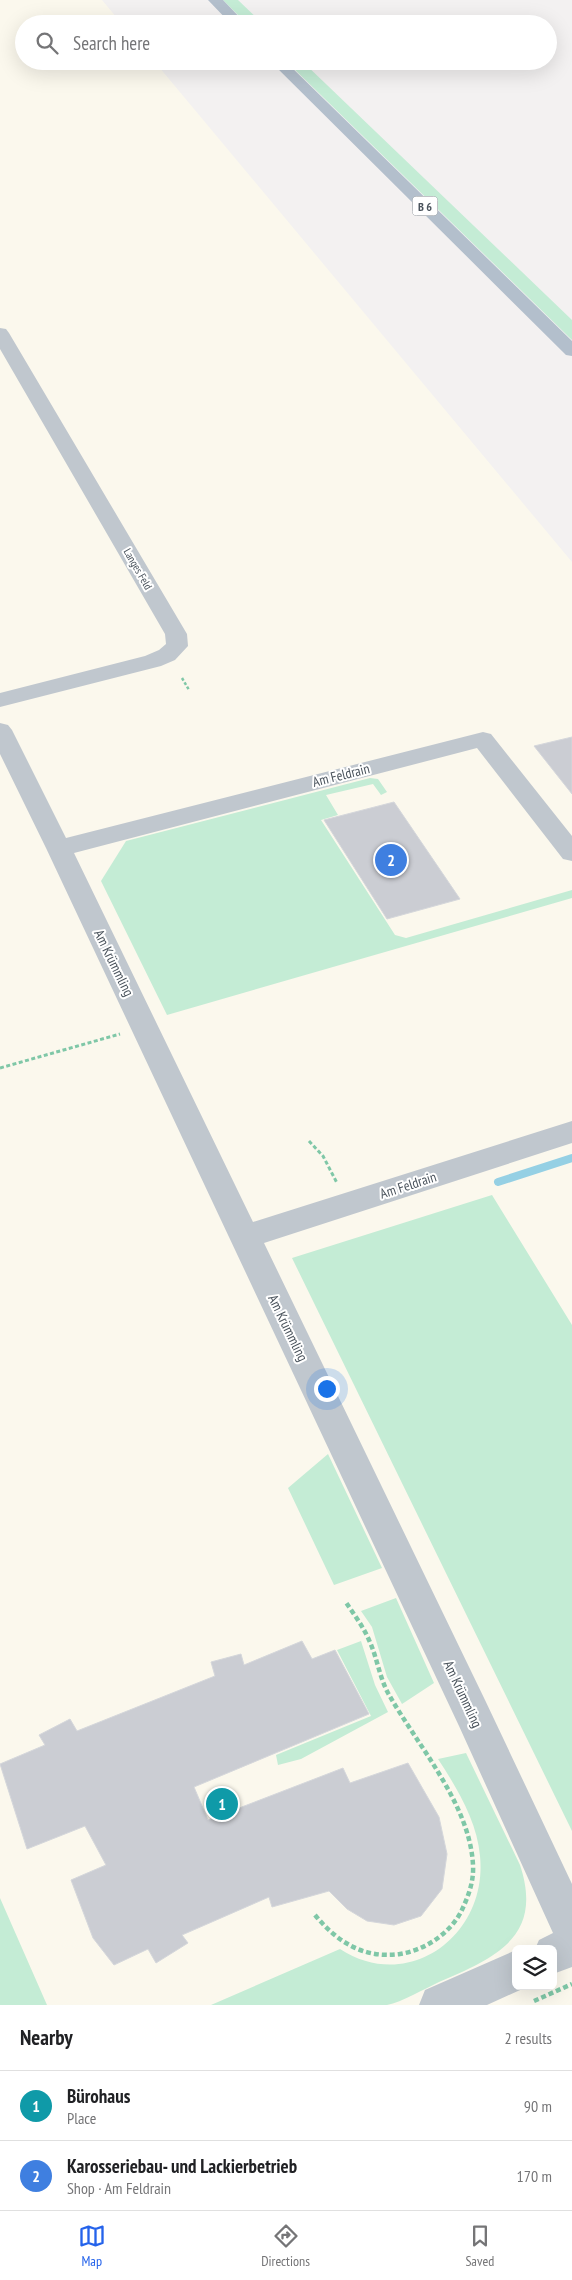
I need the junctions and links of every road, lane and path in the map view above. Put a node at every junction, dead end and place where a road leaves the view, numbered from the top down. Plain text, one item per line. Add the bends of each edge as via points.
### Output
1 (215, 0) edge
2 (230, 15) edge
3 (286, 70) edge
4 (0, 333) edge
5 (572, 351) edge
6 (182, 678) dead end
7 (189, 690) dead end
8 (0, 700) edge
9 (0, 730) edge
10 (59, 848) junction
11 (572, 853) edge
12 (128, 1032) dead end
13 (0, 1068) edge
14 (572, 1132) edge
15 (308, 1141) dead end
16 (340, 1188) dead end
17 (245, 1237) junction
18 (345, 1601) dead end
19 (315, 1915) dead end
20 (572, 1929) edge
21 (572, 1946) edge
22 (557, 1952) edge
23 (512, 1973) edge
24 (572, 1984) edge
25 (440, 2005) edge
26 (525, 2005) edge

1 - 2 main road
3 - 5 main road, B 6
4 - 8 street, Langes Feld via 176,634 177,646 168,655 153,661
6 - 7 path
9 - 10 street, Am Krümmling
10 - 11 street, Am Feldrain via 483,739
10 - 17 street, Am Krümmling
12 - 13 path
14 - 17 street, Am Feldrain
15 - 16 path via 323,1156
17 - 20 street, Am Krümmling
18 - 19 path via 370,1640 381,1678 400,1715 459,1811 473,1862 471,1886 463,1910 446,1932 424,1948 400,1954 375,1953 346,1944 328,1931
21 - 22 street
23 - 25 street
24 - 26 path

